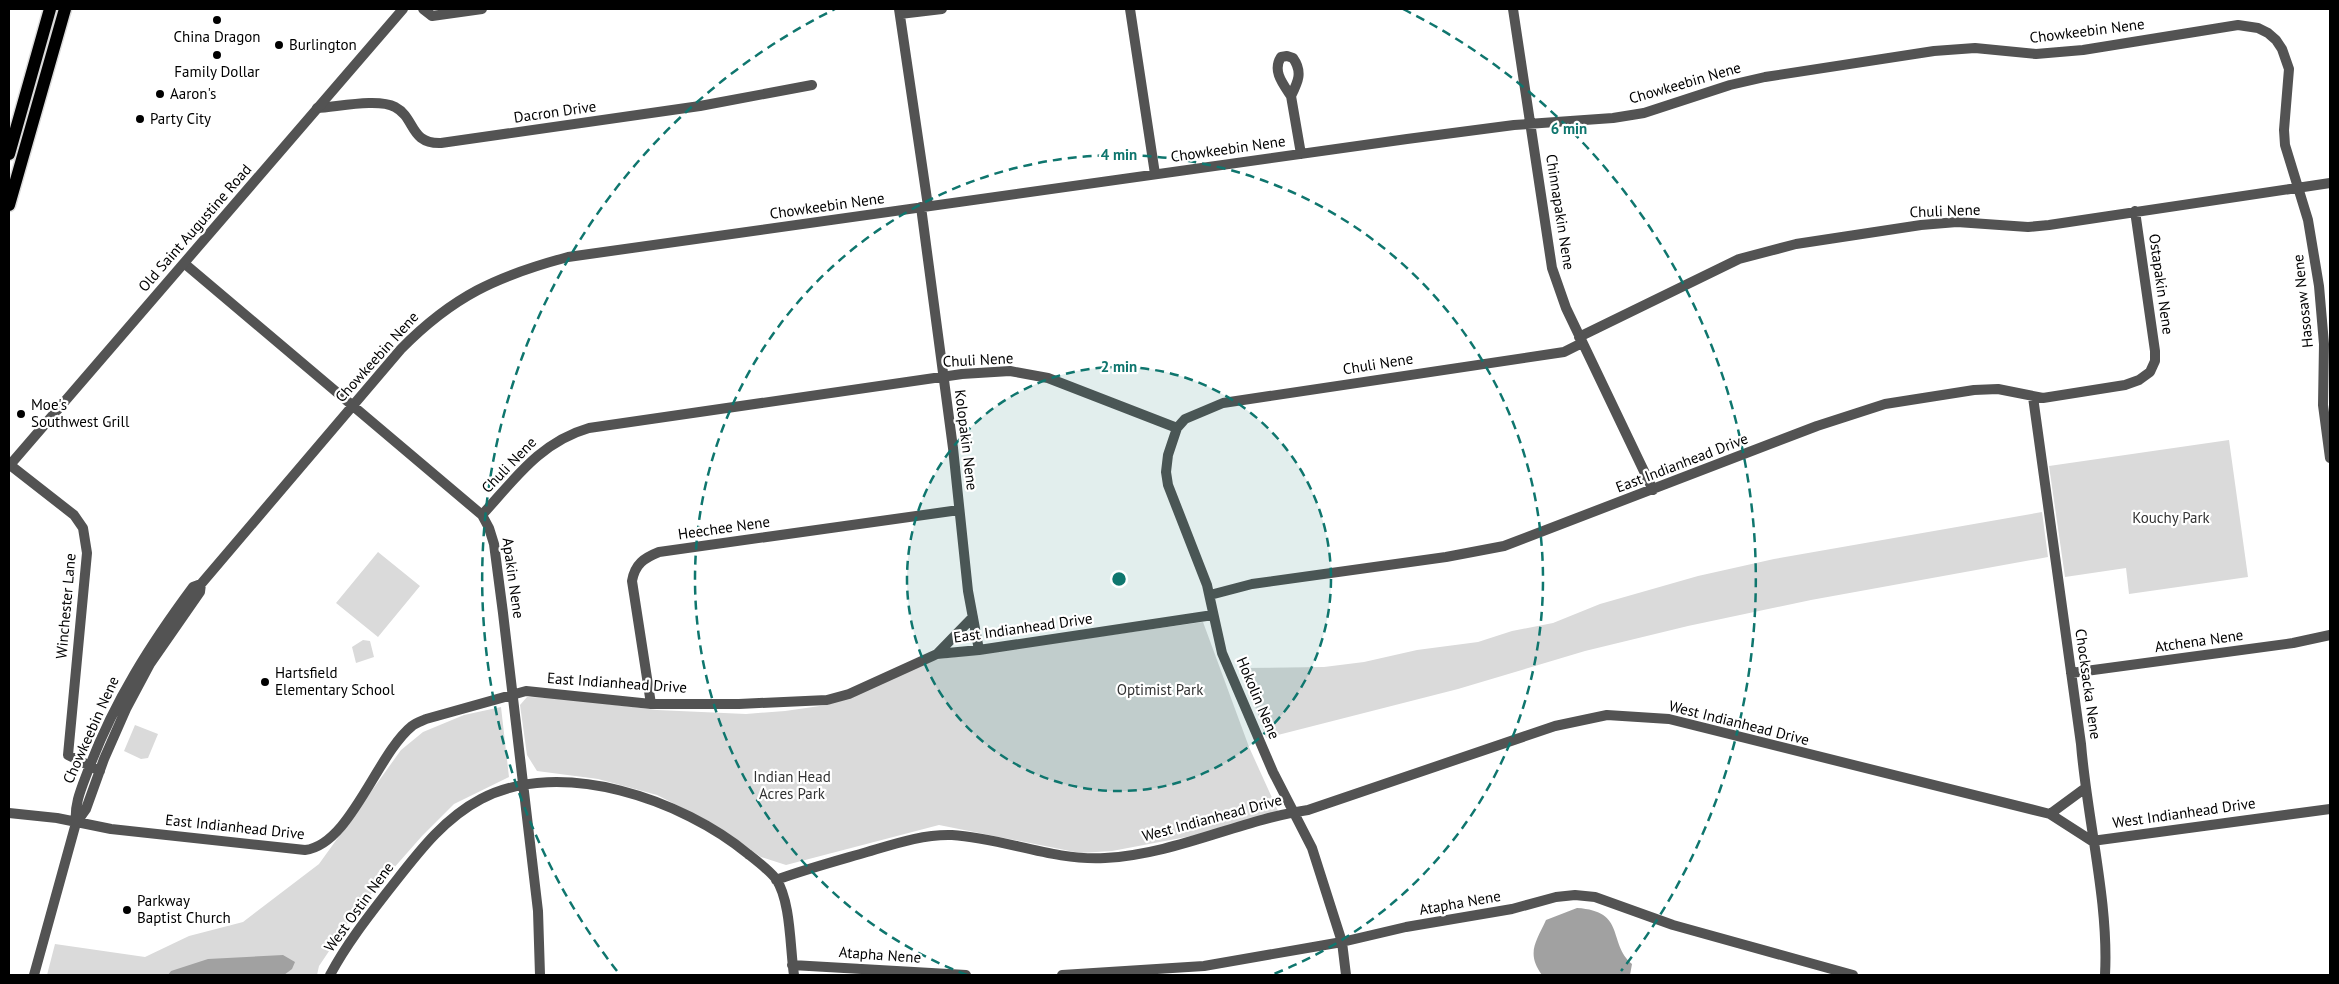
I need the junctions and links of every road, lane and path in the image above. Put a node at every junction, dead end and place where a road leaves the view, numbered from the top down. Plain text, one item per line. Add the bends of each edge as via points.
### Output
1 (50, 9) edge
2 (65, 9) edge
3 (403, 9) edge
4 (422, 9) edge
5 (482, 9) edge
6 (942, 9) edge
7 (1130, 9) edge
8 (1513, 9) edge
9 (899, 11) edge
10 (2238, 25) joint
11 (812, 86) dead end
12 (1291, 96) dead end
13 (317, 108) junction
14 (1530, 125) junction
15 (9, 154) edge
16 (1300, 154) junction
17 (1155, 174) junction
18 (2330, 183) edge
19 (2299, 188) junction
20 (9, 205) edge
21 (924, 207) junction
22 (2135, 211) junction
23 (185, 264) junction
24 (1580, 340) junction
25 (2155, 361) joint
26 (942, 377) junction
27 (2033, 397) junction
28 (353, 407) junction
29 (1177, 428) junction
30 (2330, 458) edge
31 (9, 465) edge
32 (1653, 490) junction
33 (959, 510) junction
34 (482, 516) junction
35 (1210, 595) junction
36 (1213, 615) junction
37 (973, 617) junction
38 (2330, 635) edge
39 (979, 650) junction
40 (937, 654) junction
41 (2071, 673) junction
42 (512, 695) junction
43 (651, 704) junction
44 (95, 768) junction
45 (522, 784) junction
46 (2084, 789) junction
47 (2330, 808) edge
48 (1294, 812) junction
49 (9, 813) edge
50 (2050, 814) junction
51 (76, 823) junction
52 (2092, 840) junction
53 (776, 880) junction
54 (1342, 942) junction
55 (793, 970) edge
56 (34, 975) edge
57 (330, 975) edge
58 (540, 975) edge
59 (966, 975) edge
60 (1062, 975) edge
61 (1346, 975) edge
62 (1853, 975) edge
63 (2105, 975) edge

1 - 15 main road
2 - 20 main road
3 - 13 street, Old Saint Augustine Road
4 - 5 street via 432,16
6 - 9 street
7 - 17 street
8 - 14 street, Chinnapakin Nene
9 - 21 street, Kolopakin Nene
10 - 14 street, Chowkeebin Nene via 2083,50 2036,54 1975,48 1934,51 1765,77 1644,113
10 - 19 street, Hasosaw Nene via 2268,32 2285,56 2289,80 2284,130 2290,165
11 - 13 street, Dacron Drive via 700,106 441,143 420,138 402,112 384,103
12 - 16 street
13 - 23 street, Old Saint Augustine Road
14 - 16 street, Chowkeebin Nene
14 - 24 street, Chinnapakin Nene via 1552,268
16 - 17 street, Chowkeebin Nene
17 - 21 street, Chowkeebin Nene
18 - 19 street, Chuli Nene
19 - 22 street, Chuli Nene
19 - 30 street, Hasosaw Nene via 2308,220 2321,303 2323,405
21 - 26 street, Kolopakin Nene
21 - 28 street, Chowkeebin Nene via 568,256 514,272 458,300 424,325
22 - 24 street, Chuli Nene via 2028,227 1957,222 1921,224 1796,244 1739,259
22 - 25 street, Ostapakin Nene
23 - 28 street, Apakin Nene
23 - 31 street, Old Saint Augustine Road
24 - 29 street, Chuli Nene via 1564,352 1223,403 1185,419
24 - 32 street, Chinnapakin Nene
25 - 27 street, East Indianhead Drive via 2150,372 2139,380
26 - 29 street, Chuli Nene via 988,372 1048,378
26 - 33 street, Kolopakin Nene
26 - 34 street, Chuli Nene via 581,430 546,448
27 - 32 street, East Indianhead Drive via 1998,389 1974,390 1886,404 1818,426
27 - 41 street, Chocksacka Nene
28 - 34 street, Apakin Nene
28 - 44 street, Chowkeebin Nene via 201,584 193,587 169,628 128,683
29 - 35 street, Hokolin Nene via 1168,455 1168,486
31 - 44 street, Winchester Lane via 74,515 84,528 86,541 68,755
32 - 35 street, East Indianhead Drive via 1504,546 1252,584
33 - 37 street, Kolopakin Nene
33 - 43 street, Heechee Nene via 659,552 646,557 634,572 633,595
34 - 42 street, Apakin Nene via 494,544
35 - 36 street, Hokolin Nene
36 - 39 street, East Indianhead Drive
36 - 48 street, Hokolin Nene via 1222,653 1273,772
37 - 39 street, Kolopakin Nene
37 - 40 street
38 - 41 street, Atchena Nene
39 - 40 street, East Indianhead Drive
40 - 43 street, East Indianhead Drive via 849,694 827,700 766,704
41 - 46 street, Chocksacka Nene
42 - 43 street, East Indianhead Drive via 526,691
42 - 45 street, Apakin Nene
42 - 51 street, East Indianhead Drive via 426,719 412,726 397,742 347,818 316,849
44 - 51 street, Chowkeebin Nene via 74,808
45 - 53 street via 590,785 619,790 692,817 728,837
45 - 57 street, West Ostin Nene via 495,793 460,812 430,838 356,932
45 - 58 street, Apakin Nene via 538,911
46 - 50 street
46 - 52 street, Chocksacka Nene
47 - 52 street, West Indianhead Drive
48 - 50 street, West Indianhead Drive via 1555,726 1614,715 1669,719
48 - 53 street, West Indianhead Drive via 1202,840 1106,858 1084,858 954,835 928,836
48 - 54 street, Hokolin Nene via 1312,848
49 - 51 street
50 - 52 street, West Indianhead Drive
51 - 56 street, Chowkeebin Nene
52 - 63 street, Chocksacka Nene via 2105,940
53 - 55 street via 783,898
54 - 60 street, Atapha Nene via 1204,966
54 - 61 street, Hokolin Nene
54 - 62 street, Atapha Nene via 1406,927 1512,909 1546,899 1594,896 1673,925
55 - 59 street, Atapha Nene

